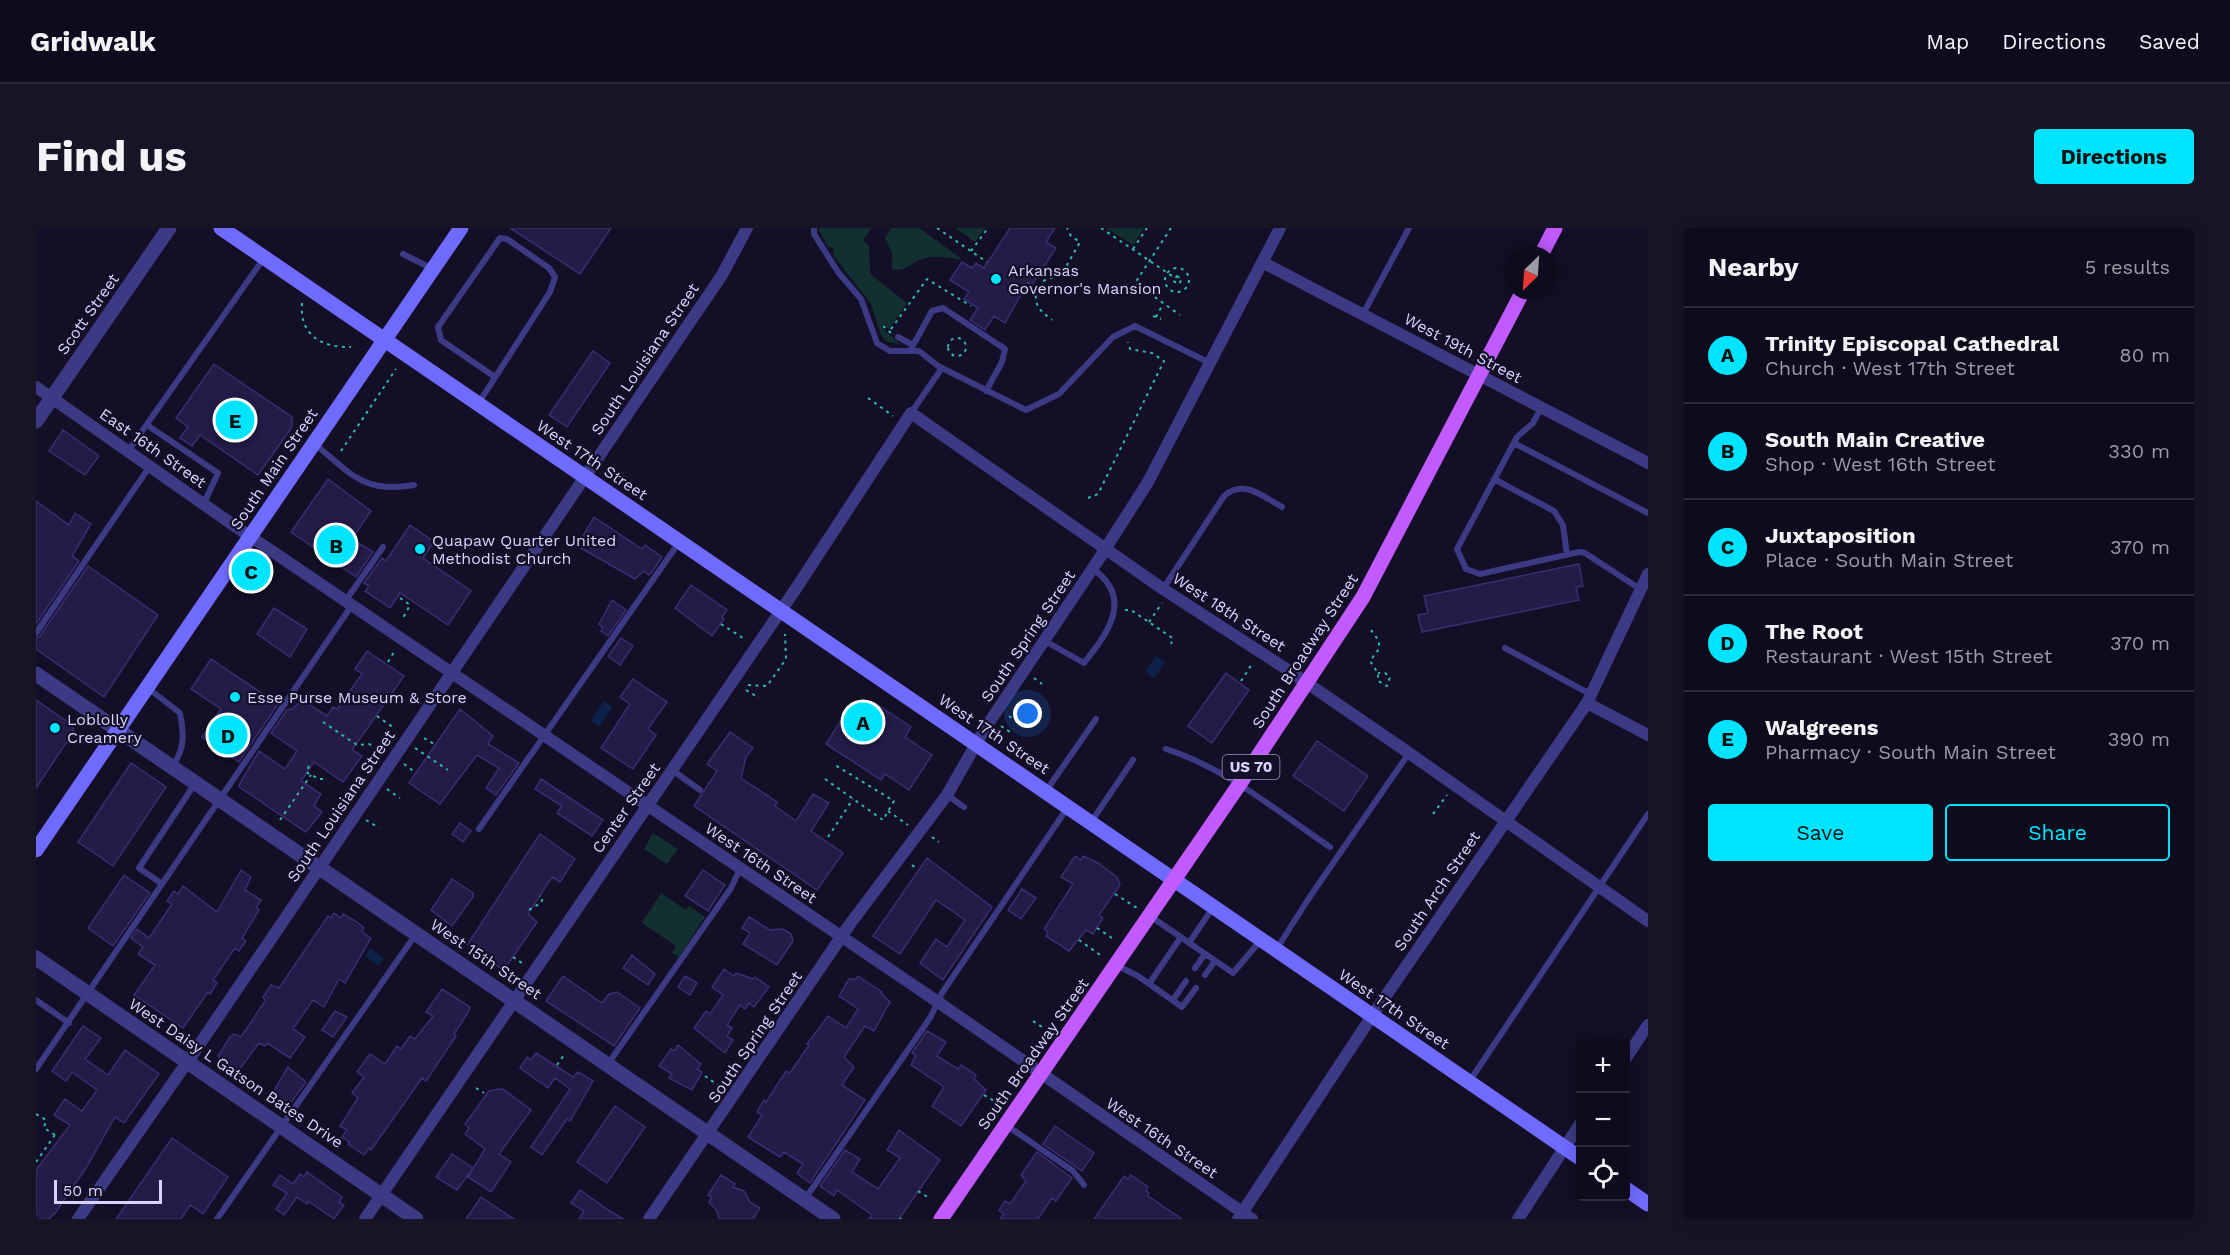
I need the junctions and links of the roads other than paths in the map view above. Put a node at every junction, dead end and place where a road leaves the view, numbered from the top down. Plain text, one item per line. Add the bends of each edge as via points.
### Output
1 (170, 228) edge
2 (221, 228) edge
3 (461, 228) edge
4 (747, 228) edge
5 (814, 228) edge
6 (1280, 228) edge
7 (1409, 228) edge
8 (1555, 228) edge
9 (1546, 246) edge
10 (404, 254) dead end
11 (264, 257) junction
12 (1262, 262) junction
13 (434, 270) junction
14 (1517, 300) edge
15 (1363, 314) junction
16 (898, 338) dead end
17 (386, 340) junction
18 (912, 347) junction
19 (1210, 363) junction
20 (942, 368) junction
21 (1479, 375) junction
22 (495, 377) junction
23 (36, 387) edge
24 (986, 391) junction
25 (52, 398) junction
26 (477, 404) junction
27 (1541, 407) junction
28 (908, 418) junction
29 (36, 421) edge
30 (147, 424) junction
31 (1514, 442) junction
32 (314, 443) junction
33 (128, 451) junction
34 (1648, 463) edge
35 (150, 466) junction
36 (585, 477) junction
37 (1494, 479) junction
38 (414, 485) dead end
39 (204, 503) junction
40 (1282, 507) dead end
41 (1648, 513) edge
42 (251, 536) junction
43 (681, 540) junction
44 (382, 547) dead end
45 (1106, 548) junction
46 (1567, 555) junction
47 (1093, 568) junction
48 (1648, 574) edge
49 (1640, 589) junction
50 (1166, 591) junction
51 (349, 602) junction
52 (781, 610) junction
53 (36, 633) edge
54 (1045, 640) junction
55 (1505, 648) dead end
56 (453, 672) junction
57 (36, 674) edge
58 (1307, 683) junction
59 (148, 688) junction
60 (1588, 699) junction
61 (1096, 719) dead end
62 (118, 731) junction
63 (544, 735) junction
64 (1648, 735) edge
65 (976, 744) junction
66 (1166, 749) dead end
67 (1409, 753) junction
68 (1133, 760) dead end
69 (172, 766) junction
70 (672, 770) junction
71 (196, 782) junction
72 (1239, 785) junction
73 (700, 790) dead end
74 (1046, 791) junction
75 (947, 795) junction
76 (222, 800) junction
77 (647, 807) junction
78 (964, 807) dead end
79 (1068, 807) junction
80 (1648, 814) edge
81 (1505, 821) junction
82 (1090, 823) junction
83 (479, 829) dead end
84 (37, 845) edge
85 (1330, 847) dead end
86 (319, 868) junction
87 (740, 869) junction
88 (1173, 881) junction
89 (162, 884) junction
90 (1599, 887) junction
91 (1213, 908) junction
92 (1149, 916) junction
93 (1648, 921) edge
94 (417, 933) junction
95 (1181, 937) junction
96 (841, 938) junction
97 (1261, 940) junction
98 (1189, 943) junction
99 (1276, 951) junction
100 (1205, 954) junction
101 (36, 958) edge
102 (1215, 961) junction
103 (1116, 965) junction
104 (1195, 968) dead end
105 (1205, 975) dead end
106 (1186, 981) dead end
107 (1149, 984) junction
108 (1196, 988) dead end
109 (89, 994) junction
110 (36, 1000) edge
111 (515, 1000) junction
112 (1173, 1000) junction
113 (938, 1002) junction
114 (1372, 1016) junction
115 (69, 1023) junction
116 (1648, 1025) edge
117 (1630, 1052) edge
118 (188, 1062) junction
119 (608, 1065) junction
120 (36, 1069) edge
121 (1041, 1074) junction
122 (1469, 1082) junction
123 (1006, 1125) junction
124 (282, 1126) junction
125 (1576, 1132) edge
126 (708, 1134) junction
127 (1565, 1148) junction
128 (1576, 1155) edge
129 (1084, 1185) dead end
130 (1630, 1192) edge
131 (381, 1195) junction
132 (805, 1200) junction
133 (1648, 1204) edge
134 (1244, 1217) edge
135 (830, 1218) edge
136 (78, 1219) edge
137 (217, 1219) edge
138 (365, 1219) edge
139 (416, 1219) edge
140 (649, 1219) edge
141 (941, 1219) edge
142 (1518, 1219) edge

1 - 25 street, Scott Street
2 - 11 main road, West 17th Street
3 - 13 main road, South Main Street
4 - 36 street, South Louisiana Street via 722,274
5 - 18 lane via 838,272 861,299 877,343 890,351
6 - 12 street, South Spring Street
7 - 15 lane
8 - 9 main road
10 - 13 lane
11 - 17 main road, West 17th Street
11 - 30 lane
12 - 15 street, West 19th Street
12 - 19 street, South Spring Street
13 - 17 main road, South Main Street
14 - 21 main road, South Broadway Street / US 70
15 - 21 street, West 19th Street
16 - 18 lane
17 - 26 main road, West 17th Street
17 - 32 main road, South Main Street
18 - 20 lane
18 - 24 lane via 932,311 943,308 1005,349
19 - 24 lane via 1135,326 1113,337 1059,394 1026,410
19 - 45 street, South Spring Street via 1148,482
20 - 24 lane
20 - 28 lane
21 - 27 street, West 19th Street
21 - 58 main road, South Broadway Street / US 70 via 1363,597
22 - 22 lane via 550,292 555,277 549,268 500,238 438,327 441,340
22 - 26 lane
23 - 25 street, East 16th Street
25 - 29 street, Scott Street
25 - 33 street, East 16th Street
26 - 36 main road, West 17th Street
27 - 31 lane via 1533,423
27 - 34 street, West 19th Street
28 - 45 street, West 18th Street
28 - 52 street, Center Street
30 - 33 lane
30 - 39 lane via 219,473
31 - 37 lane
31 - 41 lane
32 - 38 lane via 374,488
32 - 42 main road, South Main Street
33 - 35 street, East 16th Street
35 - 39 street, East 16th Street
35 - 53 lane
36 - 43 main road, West 17th Street
36 - 56 street, South Louisiana Street
37 - 46 lane via 1554,511 1563,525
37 - 46 lane via 1457,549 1466,570 1480,574
39 - 42 street, East 16th Street
40 - 50 lane via 1245,487 1233,488 1224,496
42 - 51 street, West 16th Street
42 - 59 main road, South Main Street
43 - 52 main road, West 17th Street
43 - 63 lane
44 - 51 lane
45 - 47 street, South Spring Street
45 - 50 street, West 18th Street
46 - 49 lane via 1585,553
47 - 54 street, South Spring Street
47 - 54 lane via 1106,578 1114,592 1113,619 1084,663
48 - 49 street, South Arch Street
49 - 60 street, South Arch Street
50 - 58 street, West 18th Street
51 - 56 street, West 16th Street
51 - 76 lane
52 - 65 main road, West 17th Street
52 - 70 street, Center Street
54 - 65 street, South Spring Street
55 - 60 lane
56 - 63 street, West 16th Street
56 - 86 street, South Louisiana Street
57 - 62 street, West 15th Street
58 - 67 street, West 18th Street
58 - 72 main road, South Broadway Street / US 70
59 - 62 main road, South Main Street
59 - 69 lane via 180,713 185,739
60 - 64 street
60 - 81 street, South Arch Street
61 - 74 lane
62 - 69 street, West 15th Street
62 - 84 main road, South Main Street
63 - 77 street, West 16th Street
63 - 83 lane
65 - 74 main road, West 17th Street
65 - 75 street, South Spring Street
66 - 72 lane via 1197,760
67 - 81 street, West 18th Street
67 - 99 lane
68 - 82 lane
69 - 71 street, West 15th Street
70 - 73 lane
70 - 77 street, Center Street
71 - 76 street, West 15th Street
71 - 89 lane via 139,868
72 - 85 lane
72 - 88 main road, South Broadway Street / US 70
74 - 79 main road, West 17th Street
75 - 78 lane
75 - 96 street, South Spring Street
76 - 86 street, West 15th Street
76 - 89 lane
77 - 87 street, West 16th Street
77 - 111 street, Center Street
79 - 82 main road, West 17th Street
79 - 113 lane
80 - 90 lane
81 - 90 street, West 18th Street
81 - 114 street, South Arch Street
82 - 88 main road, West 17th Street
86 - 94 street, West 15th Street
86 - 118 street, South Louisiana Street
87 - 96 street, West 16th Street
87 - 119 lane via 731,888
88 - 91 main road, West 17th Street
88 - 92 main road, South Broadway Street / US 70
89 - 109 lane
90 - 93 street, West 18th Street
90 - 122 lane
91 - 97 main road, West 17th Street
91 - 98 lane
92 - 95 lane
92 - 103 main road, South Broadway Street / US 70
94 - 111 street, West 15th Street
94 - 124 lane
95 - 98 lane
95 - 107 lane
96 - 113 street, West 16th Street
96 - 126 street, South Spring Street
97 - 99 main road, West 17th Street
97 - 102 lane via 1233,973
98 - 100 lane
99 - 114 main road, West 17th Street
100 - 102 lane
100 - 104 lane
101 - 109 street, West Daisy L Gatson Bates Drive
102 - 105 lane
103 - 107 lane
103 - 121 main road, South Broadway Street / US 70
106 - 112 lane
107 - 112 lane
108 - 112 lane via 1182,1007
109 - 115 lane
109 - 118 street, West Daisy L Gatson Bates Drive
110 - 115 lane
111 - 119 street, West 15th Street
111 - 131 street, Center Street
113 - 121 street, West 16th Street
113 - 132 lane
114 - 122 main road, West 17th Street
114 - 134 street, South Arch Street
115 - 120 lane
116 - 117 street
118 - 124 street, West Daisy L Gatson Bates Drive
118 - 136 street, South Louisiana Street
119 - 126 street, West 15th Street
121 - 123 main road, South Broadway Street / US 70
121 - 134 street, West 16th Street
122 - 127 main road, West 17th Street
123 - 129 lane via 1073,1171
123 - 141 main road, South Broadway Street / US 70
124 - 131 street, West Daisy L Gatson Bates Drive
124 - 137 lane
125 - 127 street
126 - 132 street, West 15th Street
126 - 140 street, South Spring Street
127 - 128 main road, West 17th Street
127 - 142 street
130 - 133 main road
131 - 138 street, Center Street
131 - 139 street, West Daisy L Gatson Bates Drive
132 - 135 street, West 15th Street

